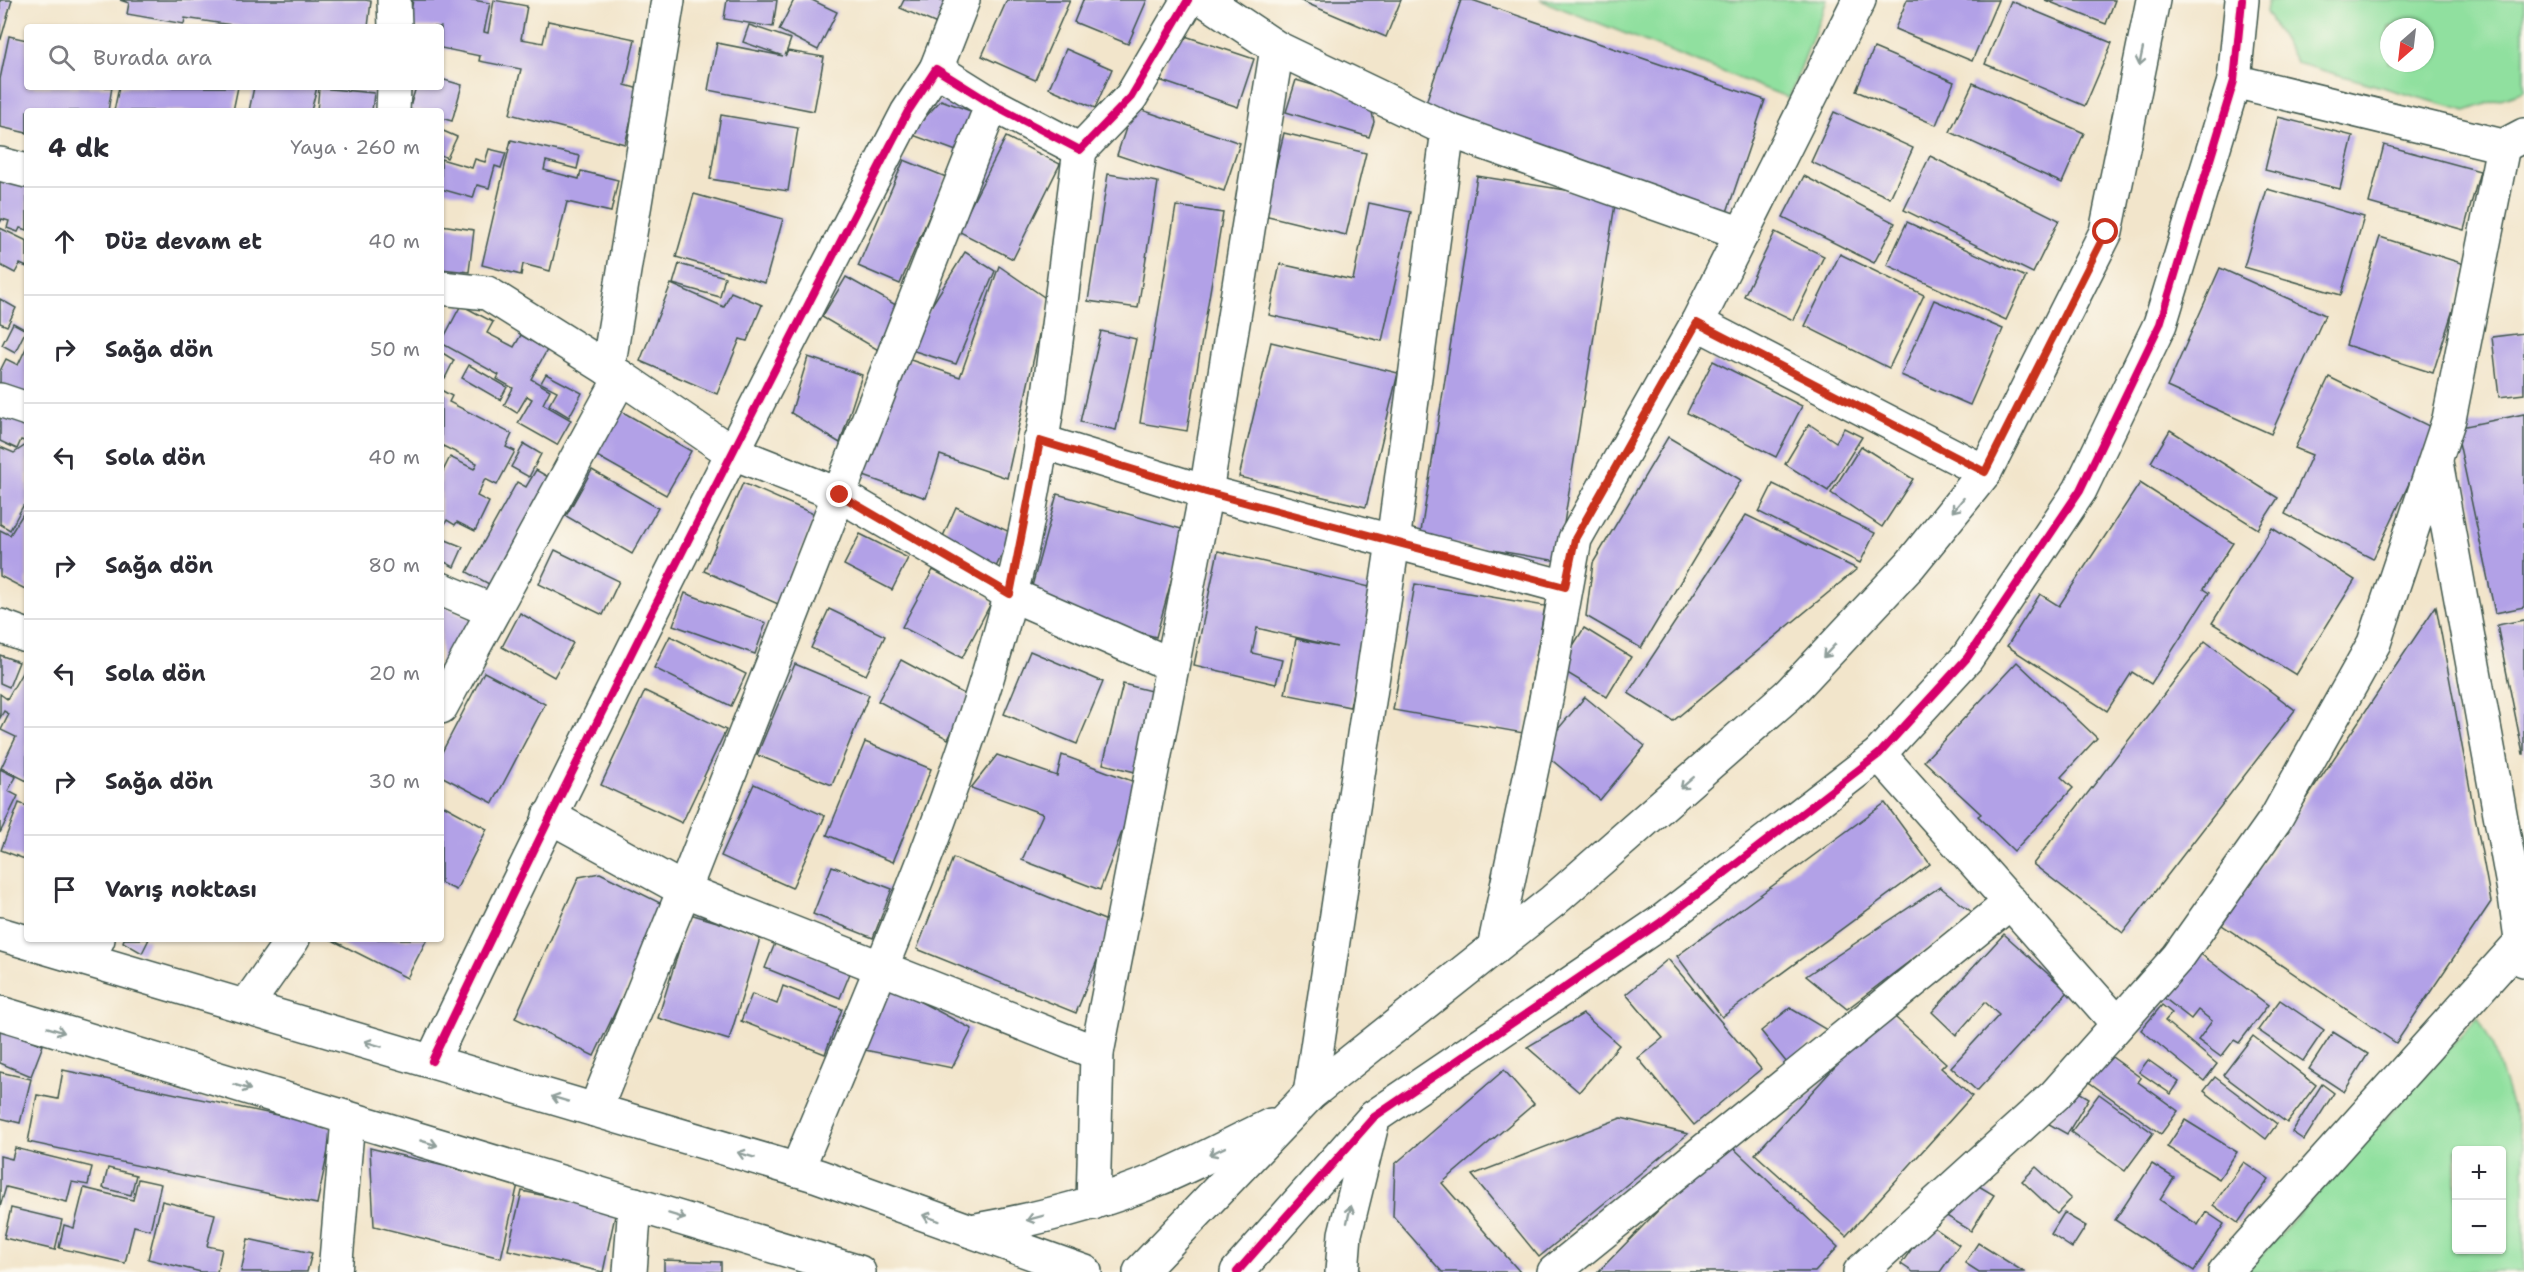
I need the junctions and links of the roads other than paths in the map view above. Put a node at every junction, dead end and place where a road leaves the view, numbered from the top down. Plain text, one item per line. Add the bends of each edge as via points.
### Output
1 (394, 0) edge
2 (668, 0) edge
3 (963, 0) edge
4 (1188, 0) edge
5 (1205, 0) edge
6 (1859, 0) edge
7 (2153, 0) edge
8 (2242, 0) edge
9 (395, 24) edge
10 (1277, 48) junction
11 (936, 69) junction
12 (2234, 81) junction
13 (394, 90) edge
14 (992, 104) junction
15 (393, 108) edge
16 (1448, 130) junction
17 (2514, 141) edge
18 (1080, 150) junction
19 (0, 164) edge
20 (24, 170) edge
21 (1742, 234) junction
22 (444, 288) edge
23 (1697, 323) junction
24 (614, 373) junction
25 (0, 400) edge
26 (24, 408) edge
27 (1040, 441) junction
28 (731, 452) junction
29 (2436, 457) junction
30 (1985, 472) junction
31 (1206, 492) junction
32 (840, 495) junction
33 (1393, 542) junction
34 (1565, 587) junction
35 (444, 590) edge
36 (1010, 594) junction
37 (494, 611) junction
38 (0, 626) edge
39 (24, 635) edge
40 (1172, 665) junction
41 (444, 702) edge
42 (1879, 754) junction
43 (549, 816) junction
44 (684, 890) junction
45 (2011, 902) junction
46 (0, 934) edge
47 (24, 938) edge
48 (49, 942) edge
49 (291, 942) edge
50 (1494, 948) junction
51 (92, 949) edge
52 (2522, 951) edge
53 (881, 968) junction
54 (246, 1006) junction
55 (0, 1013) edge
56 (2118, 1024) junction
57 (1096, 1053) junction
58 (432, 1061) junction
59 (1299, 1105) junction
60 (595, 1110) junction
61 (1374, 1117) junction
62 (348, 1119) junction
63 (797, 1170) junction
64 (1093, 1203) junction
65 (635, 1204) junction
66 (968, 1231) junction
67 (335, 1272) edge
68 (630, 1272) edge
69 (859, 1272) edge
70 (1085, 1272) edge
71 (1140, 1272) edge
72 (1237, 1272) edge
73 (1342, 1272) edge
74 (1554, 1272) edge
75 (1860, 1272) edge
76 (2225, 1272) edge

1 - 9 street
2 - 24 street
3 - 11 street
4 - 18 street via 1131,97
5 - 10 street
6 - 21 street
7 -> 30 street via 2106,232
8 - 12 street
10 - 16 street
10 - 31 street
11 - 14 street
11 - 28 street via 907,113
12 - 17 street
12 - 42 street via 2160,324 2080,490 1967,658
13 - 15 street
14 - 18 street
14 - 32 street
16 - 21 street
16 - 33 street
17 - 29 street via 2449,418
18 - 27 street
19 - 20 street
21 - 23 street
22 - 24 street via 487,293
23 - 30 street
23 - 34 street via 1575,539
24 - 28 street
24 - 37 street
25 - 26 street
27 - 31 street
27 - 36 street
28 - 32 street
28 - 43 street
29 - 52 street
29 - 56 street via 2374,643 2275,820 2178,957
30 -> 50 street via 1910,565 1788,695
31 - 33 street
31 - 40 street
32 - 36 street
32 - 44 street
33 - 34 street
33 - 59 street
34 - 50 street via 1543,716
35 - 37 street
36 - 40 street
36 - 53 street via 961,761
37 - 41 street
38 - 39 street
40 - 57 street
42 - 45 street
42 - 61 street via 1661,922
43 - 44 street
43 - 58 street
44 - 53 street
44 - 60 street
45 - 56 street
45 - 74 street
46 - 47 street
48 - 51 street
49 - 54 street
50 - 59 street
51 - 54 street
52 - 76 street
53 - 57 street
53 - 63 street
58 -> 54 street
55 -> 62 street
56 - 75 street via 2055,1095
57 - 64 street
60 -> 58 street
59 -> 64 street via 1156,1180
59 - 71 street
63 -> 60 street
61 - 72 street
73 -> 61 street via 1345,1234
62 -> 65 street
62 - 67 street
66 -> 63 street
64 -> 66 street via 1018,1223
65 - 68 street
65 -> 69 street
66 - 70 street

